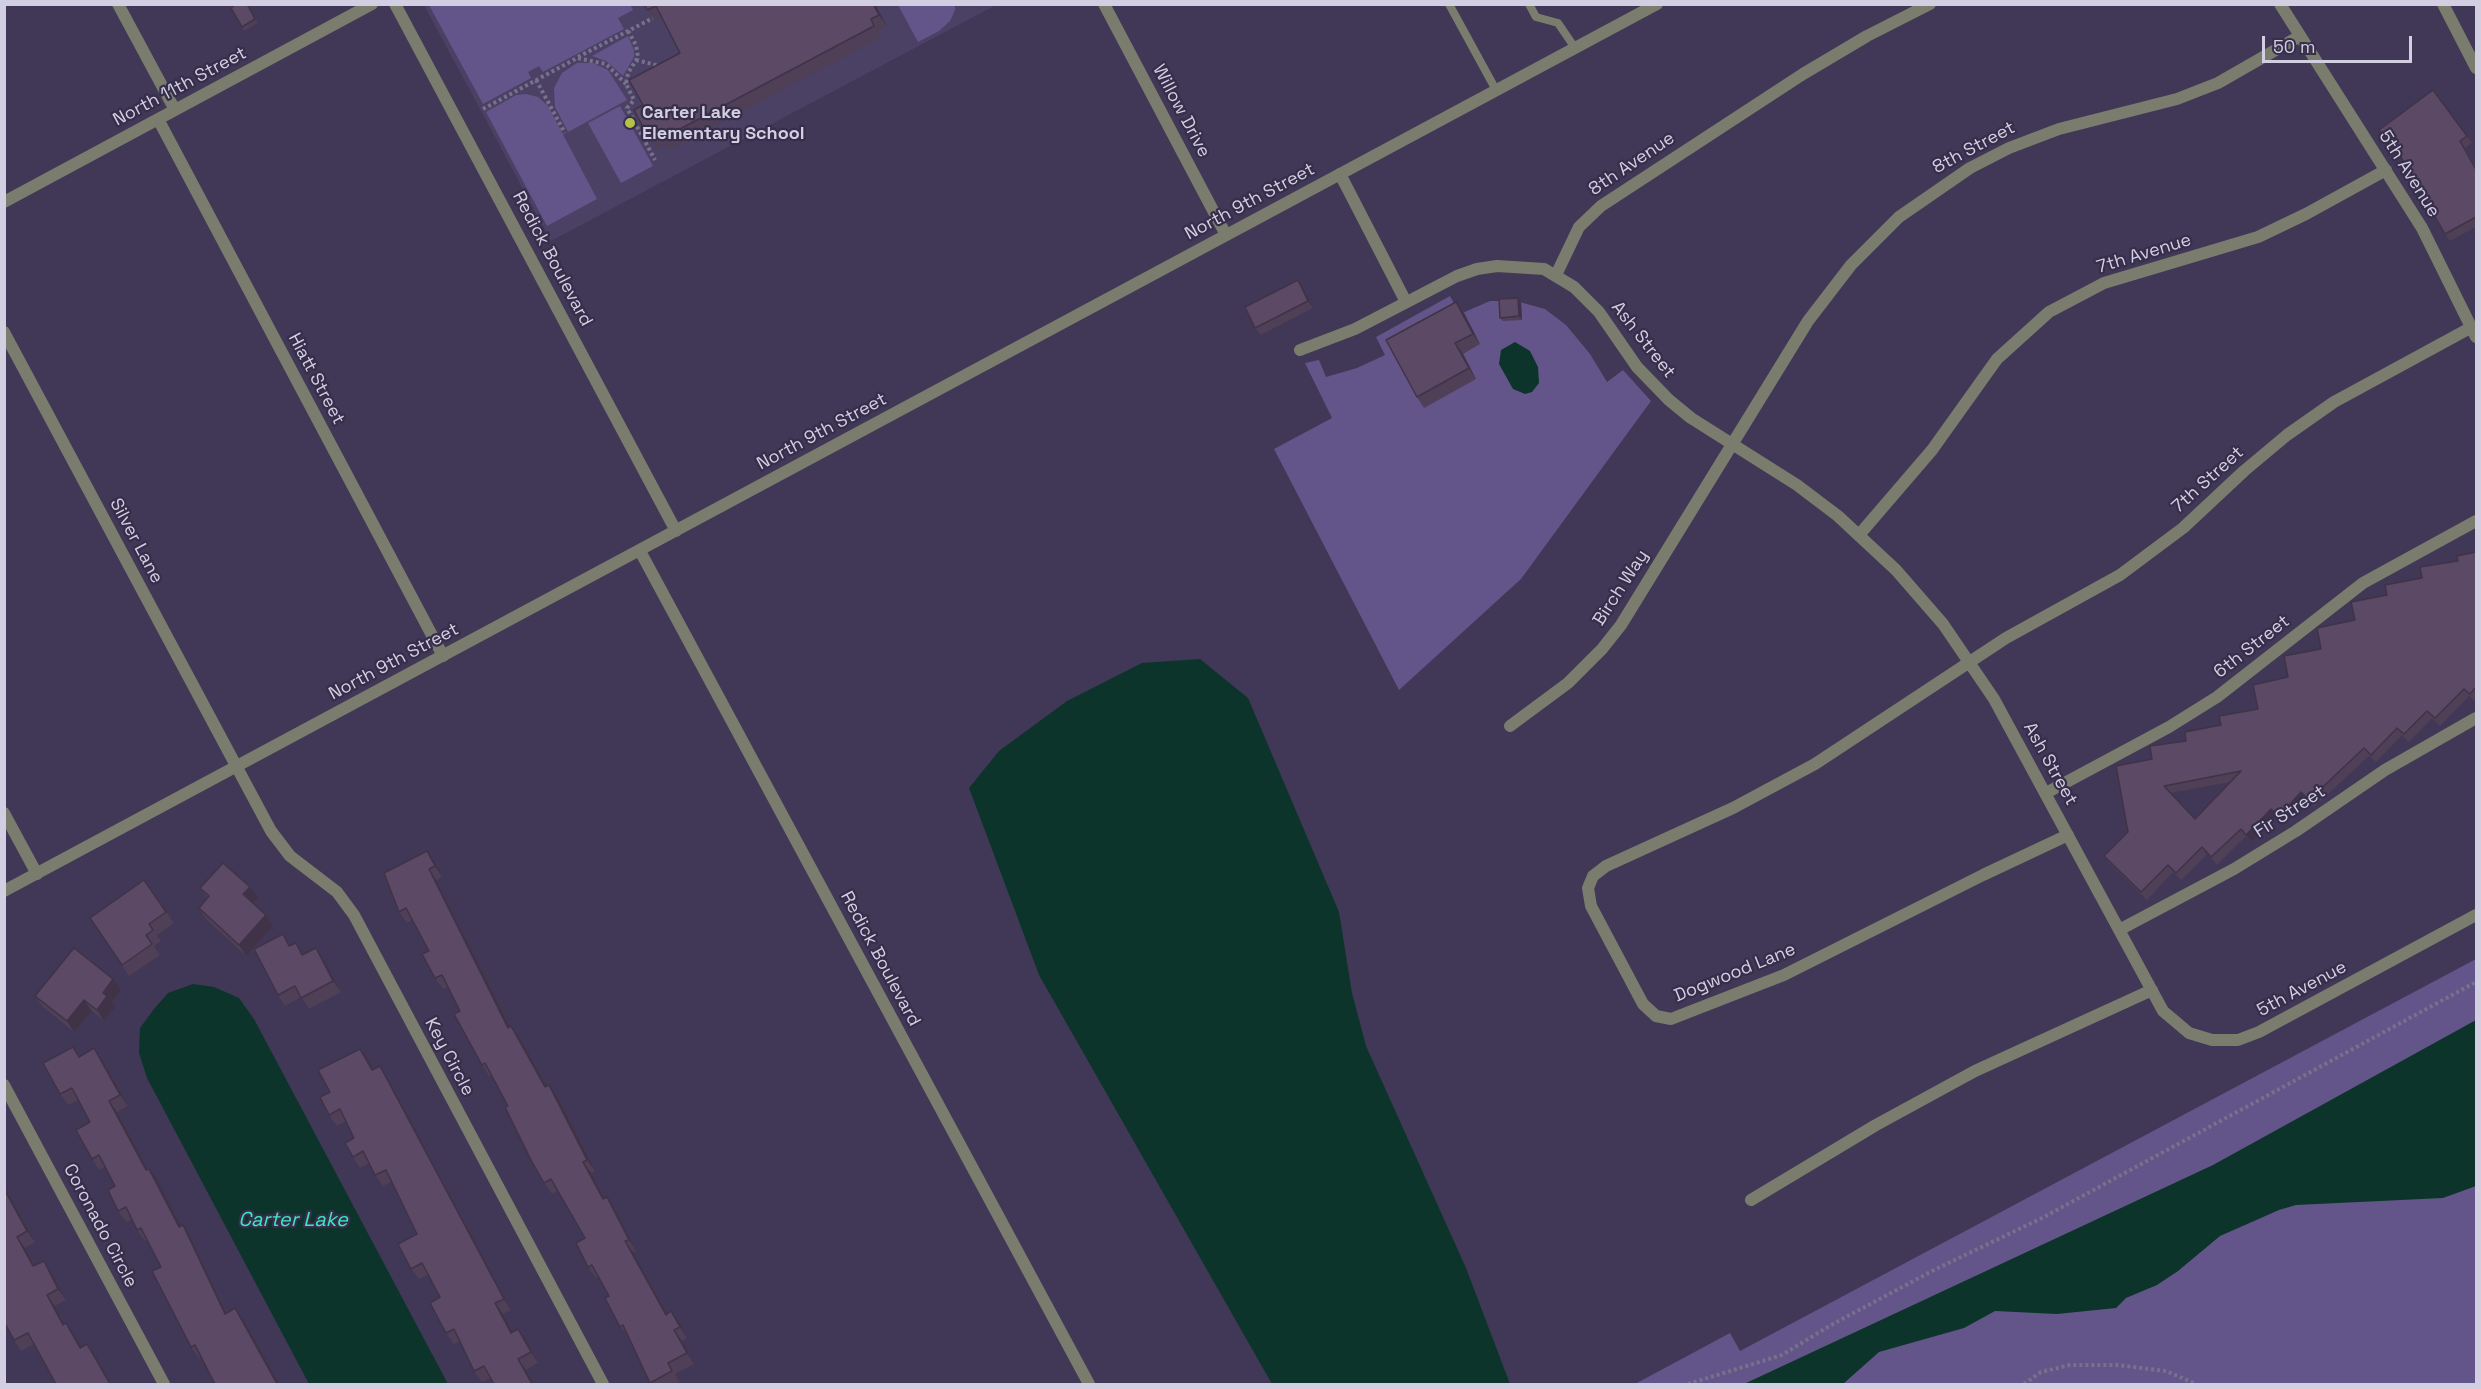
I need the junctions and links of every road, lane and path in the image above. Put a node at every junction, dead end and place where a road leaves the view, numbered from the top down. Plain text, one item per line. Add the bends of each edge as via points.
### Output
1 (118, 4) edge
2 (372, 4) edge
3 (395, 4) edge
4 (1104, 4) edge
5 (1449, 4) edge
6 (1529, 4) edge
7 (1657, 4) edge
8 (1930, 4) edge
9 (2280, 4) edge
10 (2443, 4) edge
11 (653, 18) edge
12 (628, 31) junction
13 (2300, 36) junction
14 (1575, 48) junction
15 (577, 58) junction
16 (636, 60) junction
17 (666, 65) edge
18 (2476, 68) edge
19 (536, 80) junction
20 (626, 84) junction
21 (1496, 90) junction
22 (483, 109) dead end
23 (175, 110) junction
24 (158, 119) junction
25 (565, 133) dead end
26 (655, 160) dead end
27 (2386, 170) junction
28 (1340, 174) junction
29 (4, 202) edge
30 (1226, 235) junction
31 (1556, 275) junction
32 (1406, 302) junction
33 (4, 332) edge
34 (2474, 332) edge
35 (1300, 351) dead end
36 (1733, 444) junction
37 (2476, 521) edge
38 (676, 531) junction
39 (1859, 535) junction
40 (640, 550) junction
41 (443, 656) junction
42 (1969, 662) junction
43 (2476, 718) edge
44 (1510, 726) dead end
45 (236, 768) junction
46 (2046, 793) junction
47 (4, 813) edge
48 (2068, 836) junction
49 (37, 874) junction
50 (4, 891) edge
51 (2476, 915) edge
52 (2119, 930) junction
53 (2476, 982) edge
54 (2152, 990) junction
55 (4, 1085) edge
56 (1751, 1200) dead end
57 (164, 1384) edge
58 (603, 1384) edge
59 (1089, 1384) edge
60 (1688, 1384) edge
61 (2024, 1384) edge
62 (2196, 1384) edge

1 - 23 street
2 - 23 street, North 11th Street
3 - 38 street, Redick Boulevard
4 - 30 street, Willow Drive
5 - 21 lane
6 - 14 lane via 1536,17 1558,23
7 - 14 street, North 9th Street
8 - 31 street, 8th Avenue via 1803,74 1601,206 1580,227
9 - 13 street
10 - 18 street
11 - 12 path
12 - 15 path
12 - 16 path via 636,45
13 - 27 street, 5th Avenue
13 - 36 street, 8th Street via 2218,83 2176,99 2059,129 2009,148 1923,198 1872,242 1828,292
14 - 21 street, North 9th Street
15 - 19 path
15 - 20 path via 606,64
16 - 17 path
16 - 20 path
19 - 22 path
19 - 25 path
20 - 26 path via 634,100 627,108
21 - 28 street, North 9th Street
23 - 24 street, North 11th Street
24 - 29 street, North 11th Street
24 - 41 street, Hiatt Street
27 - 34 street, 5th Avenue via 2427,238
27 - 39 street, 7th Avenue via 2258,237 2112,280 2049,312 1997,359 1932,450
28 - 30 street, North 9th Street
28 - 32 street
30 - 38 street, North 9th Street
31 - 32 street via 1521,266 1477,269
31 - 36 street, Ash Street via 1589,300 1637,367 1669,400
32 - 35 street via 1348,333
33 - 45 street, Silver Lane
34 - 42 street, 7th Street via 2334,402 2287,435 2159,547 2120,575
36 - 39 street, Ash Street via 1797,485
36 - 44 street, Birch Way via 1621,625 1568,683
37 - 46 street, 6th Street via 2363,583 2217,698
38 - 40 street, North 9th Street
39 - 42 street, Ash Street via 1943,624
40 - 41 street, North 9th Street
40 - 59 street, Redick Boulevard
41 - 45 street, North 9th Street
42 - 46 street, Ash Street
42 - 48 street, Dogwood Lane via 1815,764 1734,808 1606,866 1593,876 1588,888 1591,906 1643,1004 1656,1016 1671,1019 1708,1006 1784,975
43 - 52 street, Fir Street via 2385,770 2243,863
45 - 49 street, North 9th Street
45 - 58 street, Key Circle via 279,844 302,867 337,892 354,915
46 - 48 street, Ash Street
47 - 49 street
48 - 52 street, Ash Street
49 - 50 street, North 9th Street
51 - 54 street, 5th Avenue via 2238,1040 2212,1040 2189,1033 2163,1011
52 - 54 street, Ash Street
53 - 60 path via 1782,1355
54 - 56 street via 1975,1071 1875,1125
55 - 57 street, Coronado Circle
61 - 62 path via 2041,1372 2070,1365 2166,1371

